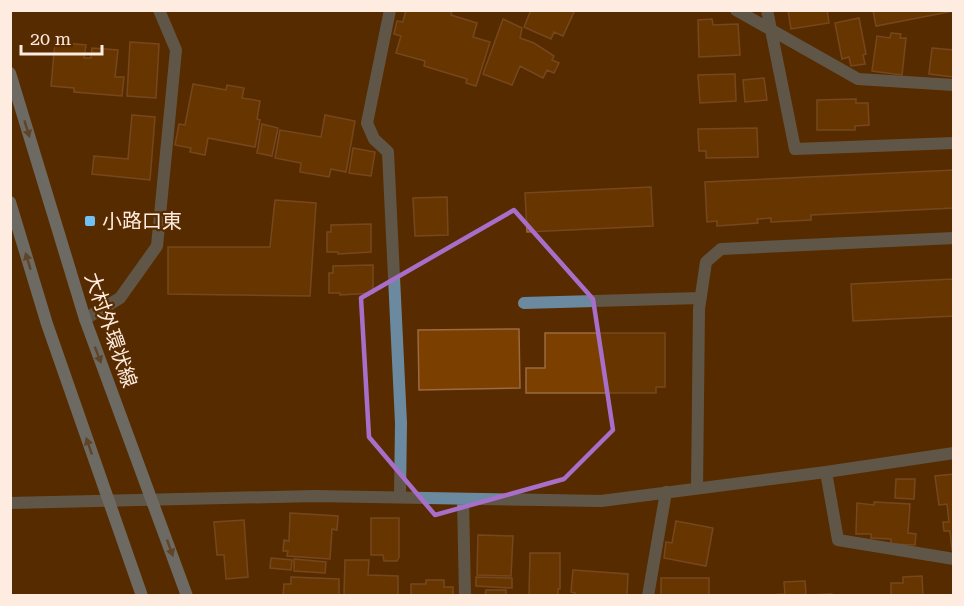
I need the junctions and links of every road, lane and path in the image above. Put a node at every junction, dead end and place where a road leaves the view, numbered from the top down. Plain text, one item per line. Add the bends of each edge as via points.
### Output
1 (159, 10) edge
2 (390, 10) edge
3 (736, 10) edge
4 (766, 10) edge
5 (771, 30) junction
6 (10, 73) edge
7 (954, 85) edge
8 (954, 143) edge
9 (10, 202) edge
10 (954, 238) edge
11 (700, 298) junction
12 (524, 303) dead end
13 (85, 319) junction
14 (954, 453) edge
15 (826, 472) junction
16 (697, 488) junction
17 (666, 492) junction
18 (400, 497) junction
19 (463, 499) junction
20 (153, 500) junction
21 (108, 501) junction
22 (10, 503) edge
23 (954, 559) edge
24 (142, 596) edge
25 (187, 596) edge
26 (465, 596) edge
27 (648, 596) edge

1 - 13 street via 176,50 157,246 120,298
2 - 18 street via 367,123 374,139 388,152 401,423
3 - 5 street
4 - 5 street
5 - 7 street via 858,79
5 - 8 street via 795,149
6 -> 13 main road, 大村外環状線
21 -> 9 main road
10 - 11 street via 721,249 706,262
11 - 12 street
11 - 16 street
13 -> 20 main road, 大村外環状線
14 - 15 street
15 - 16 street
15 - 23 street via 838,540
16 - 17 street
17 - 19 street via 601,501
17 - 27 street
18 - 19 street
18 - 20 street
19 - 26 street
20 - 21 street
20 -> 25 main road, 大村外環状線
21 - 22 street
21 - 24 main road

